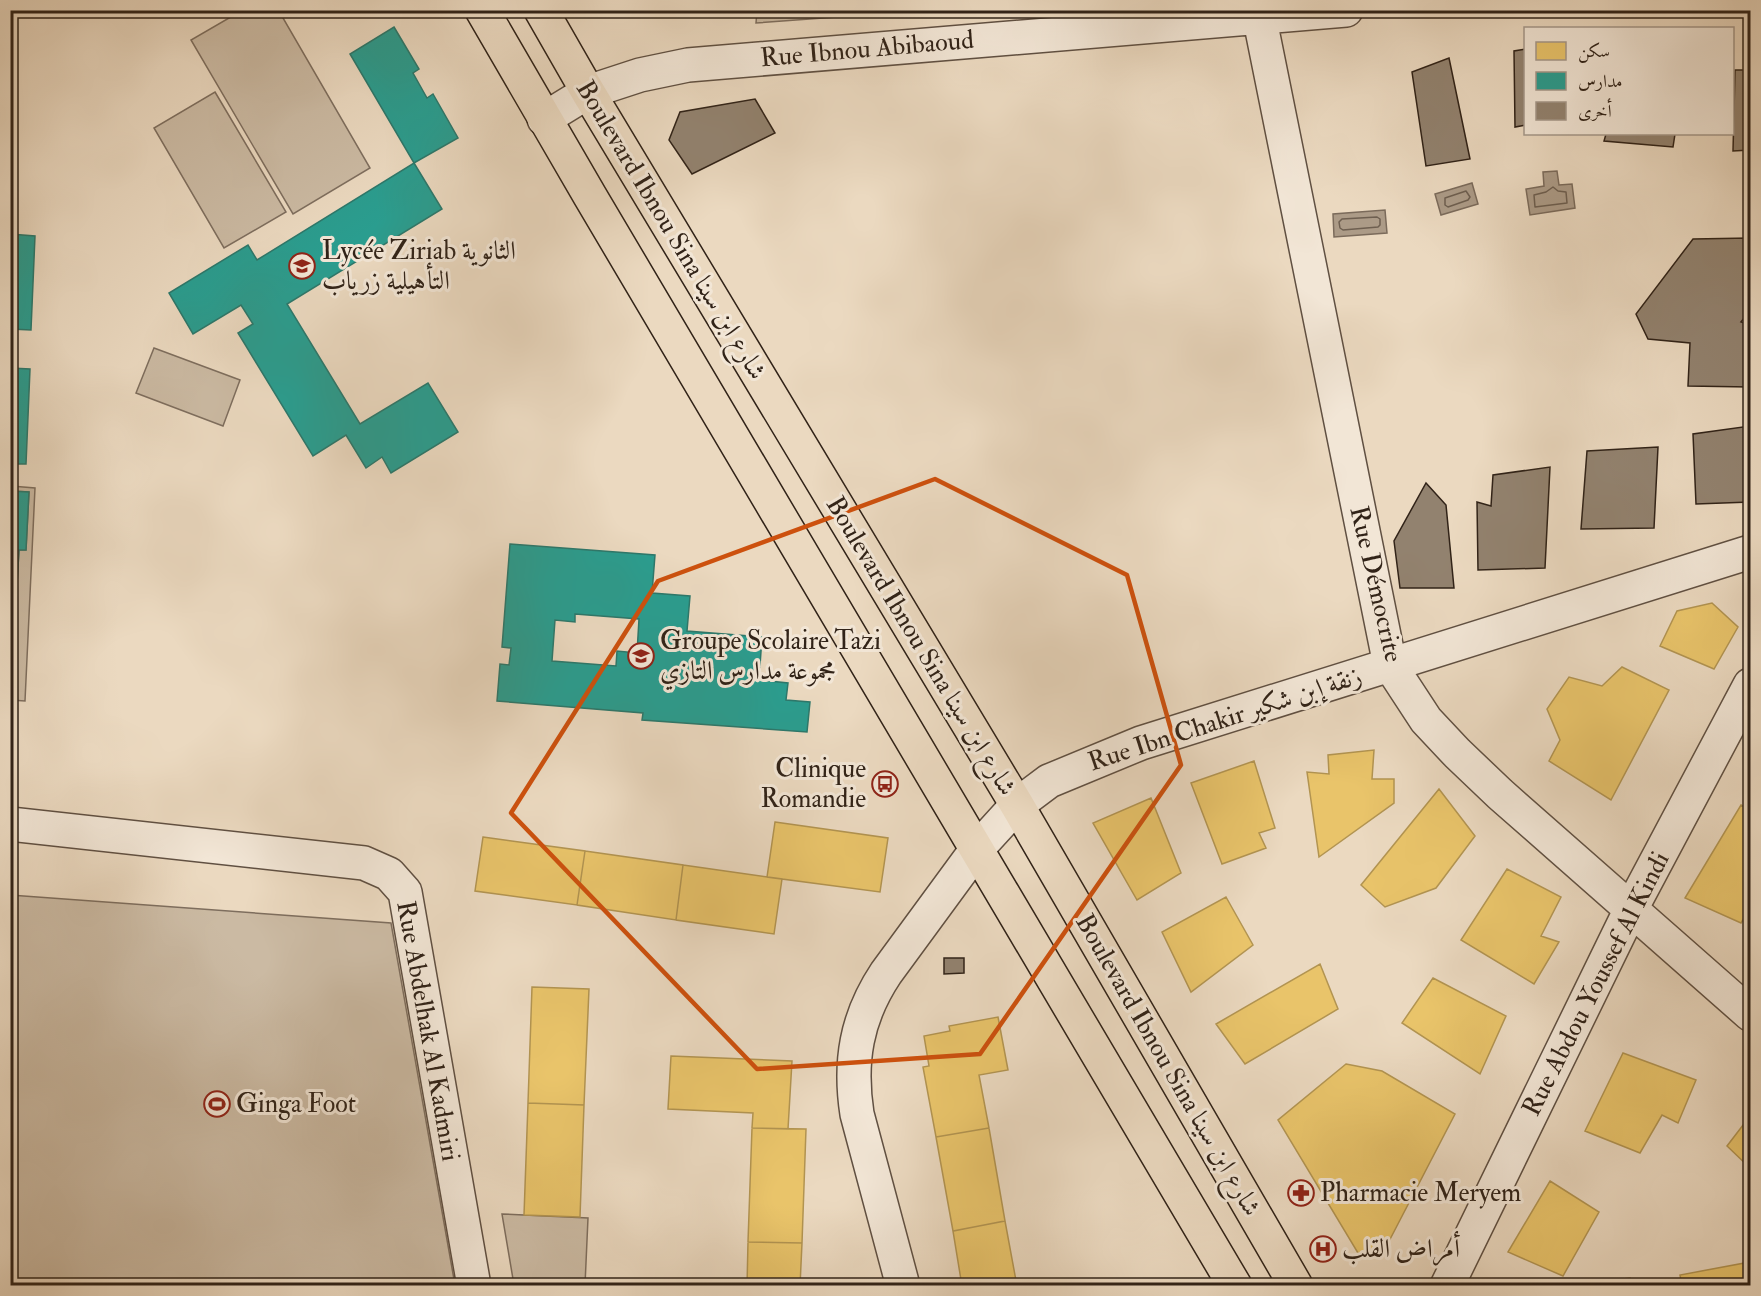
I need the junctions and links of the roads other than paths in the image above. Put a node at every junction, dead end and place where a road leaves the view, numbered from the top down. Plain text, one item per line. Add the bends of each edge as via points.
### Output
1 (482, 10) edge
2 (541, 10) edge
3 (1346, 10) edge
4 (1259, 14) edge
5 (588, 92) junction
6 (544, 119) junction
7 (1750, 552) edge
8 (1390, 665) junction
9 (1750, 685) edge
10 (1017, 806) junction
11 (10, 824) edge
12 (977, 849) junction
13 (1631, 909) junction
14 (1750, 1014) edge
15 (474, 1286) edge
16 (903, 1286) edge
17 (1235, 1286) edge
18 (1296, 1286) edge
19 (1447, 1286) edge

1 - 6 main road, Boulevard Ibnou Sina شارع ابن سينا
2 - 5 main road, Boulevard Ibnou Sina شارع ابن سينا
3 - 4 street, Rue Ibnou Abibaoud
4 - 5 street, Rue Ibnou Abibaoud via 688,65
4 - 8 street, Rue Démocrite
5 - 6 street, Rue Ibnou Abibaoud
5 - 10 main road, Boulevard Ibnou Sina شارع ابن سينا
6 - 12 main road, Boulevard Ibnou Sina شارع ابن سينا
7 - 8 street, Rue Ibn Chakir زنقة إبن شكير
8 - 10 street, Rue Ibn Chakir زنقة إبن شكير via 1141,743 1049,781
8 - 13 street, Rue Démocrite via 1426,720 1457,753
9 - 13 street, Rue Abdou Youssef Al Kindi
10 - 12 street, Rue Ibn Chakir زنقة إبن شكير
10 - 18 main road, Boulevard Ibnou Sina شارع ابن سينا
11 - 15 street, Rue Abdelhak Al Kadmiri via 364,863 389,874 405,892
12 - 16 street, Rue Ibn Chakir زنقة إبن شكير via 873,992 856,1046 853,1078 857,1114
12 - 17 main road, Boulevard Ibnou Sina شارع ابن سينا
13 - 14 street, Rue Démocrite
13 - 19 street, Rue Abdou Youssef Al Kindi

